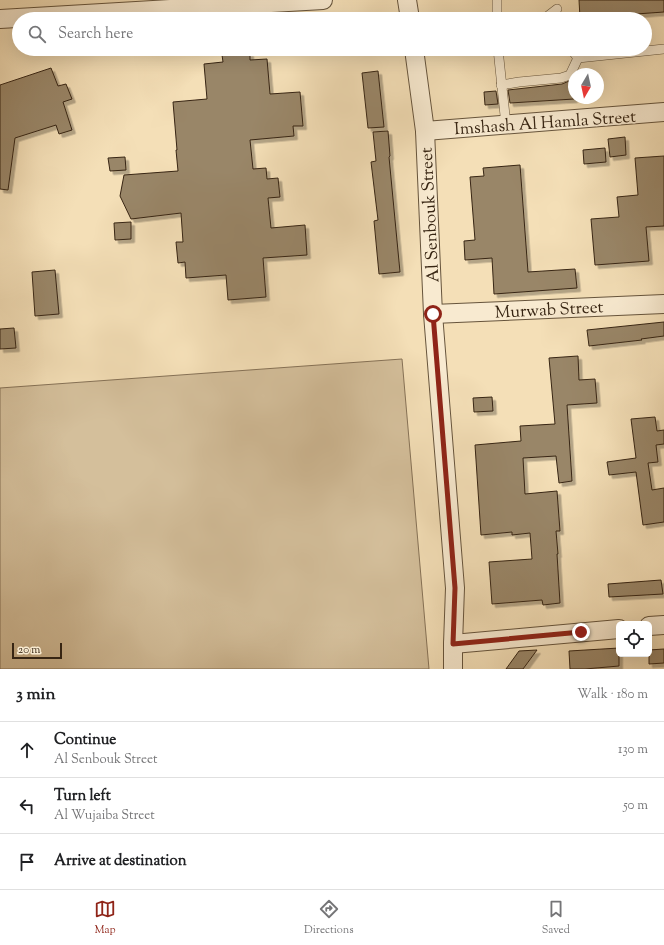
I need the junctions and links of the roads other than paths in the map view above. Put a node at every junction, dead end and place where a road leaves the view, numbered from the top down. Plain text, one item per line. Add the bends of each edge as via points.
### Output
1 (323, 0) edge
2 (408, 0) edge
3 (497, 0) edge
4 (557, 9) dead end
5 (119, 12) edge
6 (409, 12) edge
7 (496, 12) edge
8 (553, 12) edge
9 (12, 18) edge
10 (0, 19) edge
11 (664, 49) edge
12 (652, 50) edge
13 (415, 56) edge
14 (499, 56) edge
15 (597, 56) edge
16 (578, 58) joint
17 (501, 85) junction
18 (664, 112) edge
19 (506, 125) junction
20 (425, 131) junction
21 (664, 304) edge
22 (433, 314) junction
23 (664, 625) edge
24 (652, 626) edge
25 (616, 629) edge
26 (453, 644) junction
27 (453, 669) edge

1 - 5 street
2 - 6 street
3 - 7 lane
4 - 8 lane
9 - 10 street
11 - 12 lane
13 - 20 street, Al Senbouk Street
14 - 17 lane
15 - 16 lane
16 - 17 lane via 570,75
17 - 19 lane
18 - 19 street, Imshash Al Hamla Street
19 - 20 street, Imshash Al Hamla Street
20 - 22 street, Al Senbouk Street
21 - 22 street, Murwab Street
22 - 26 street, Al Senbouk Street via 455,588
23 - 24 street
25 - 26 street
26 - 27 street, Al Senbouk Street

